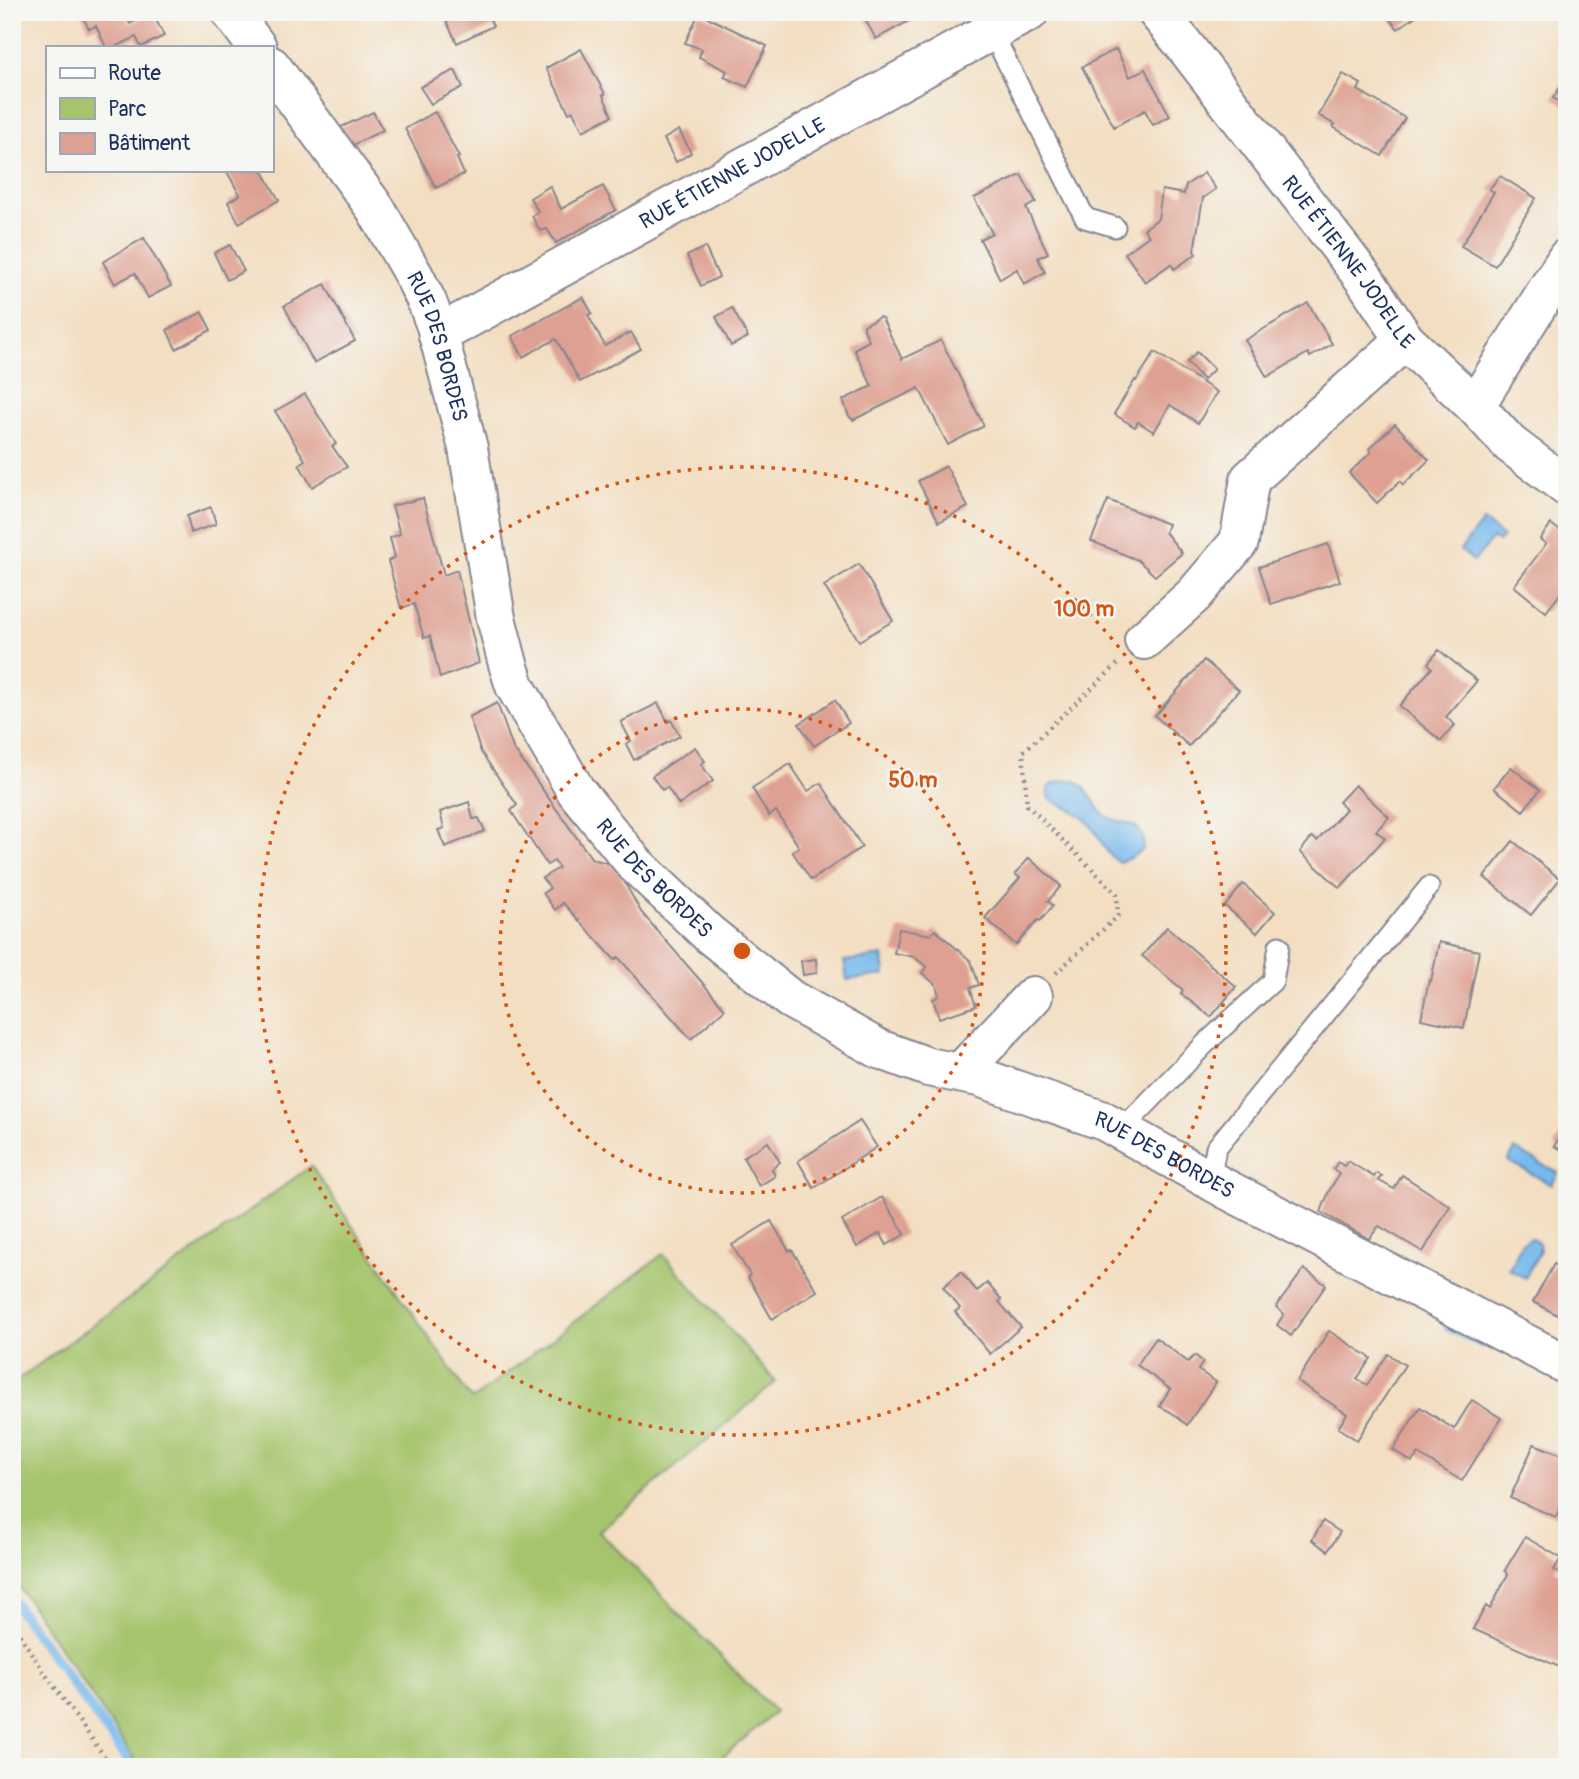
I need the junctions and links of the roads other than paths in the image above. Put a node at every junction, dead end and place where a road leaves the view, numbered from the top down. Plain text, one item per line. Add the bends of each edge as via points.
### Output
1 (231, 12) edge
2 (1029, 12) edge
3 (1157, 12) edge
4 (992, 32) junction
5 (256, 46) edge
6 (273, 69) edge
7 (1115, 227) dead end
8 (1567, 258) edge
9 (438, 335) junction
10 (1405, 340) junction
11 (1475, 406) junction
12 (1567, 487) edge
13 (1144, 640) road end
14 (1429, 887) dead end
15 (1279, 946) dead end
16 (1033, 996) road end
17 (960, 1073) junction
18 (1125, 1133) junction
19 (1210, 1180) junction
20 (1567, 1366) edge

1 - 5 street
2 - 4 street, RUE ÉTIENNE JODELLE
3 - 10 street, RUE ÉTIENNE JODELLE via 1365,281
4 - 7 lane via 1085,218
4 - 9 street, RUE ÉTIENNE JODELLE
6 - 9 street, RUE DES BORDES via 375,208 427,302
8 - 11 street
9 - 17 street, RUE DES BORDES via 468,448 508,664 522,699 576,791 635,864 709,934 790,999 879,1049
10 - 11 street, RUE ÉTIENNE JODELLE
10 - 13 street via 1250,480 1239,542 1194,595
11 - 12 street, RUE ÉTIENNE JODELLE via 1510,444
14 - 19 lane via 1216,1149
15 - 18 lane via 1273,981 1130,1121
16 - 17 street
17 - 18 street, RUE DES BORDES via 1104,1121
18 - 19 street, RUE DES BORDES
19 - 20 street, RUE DES BORDES

